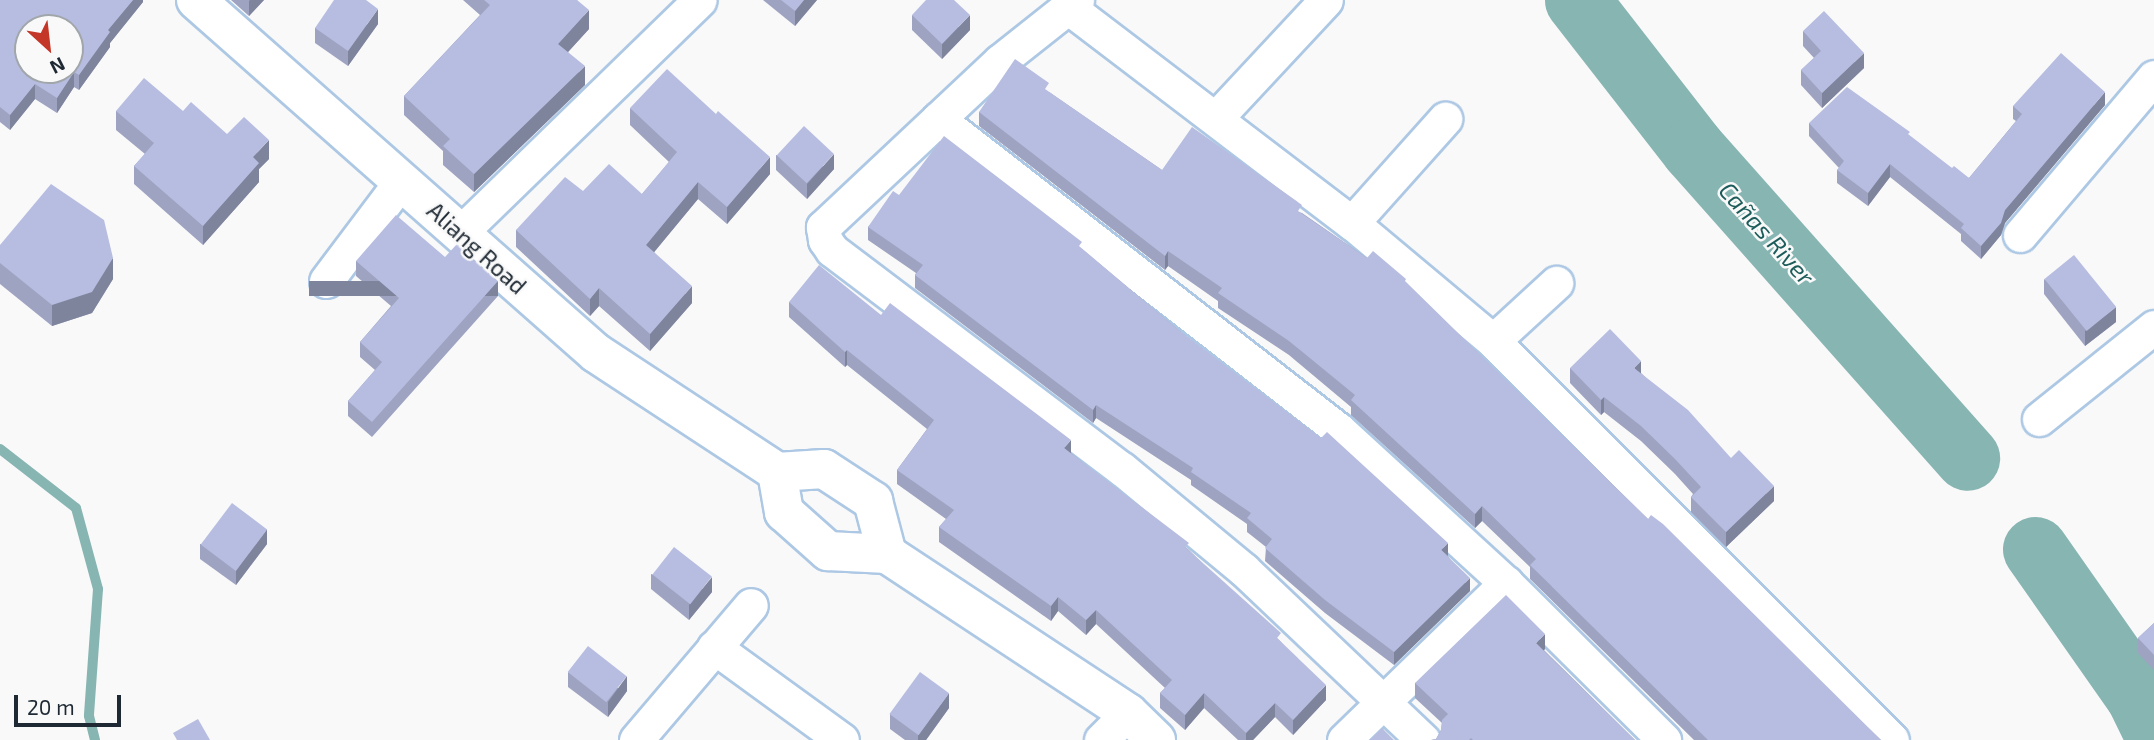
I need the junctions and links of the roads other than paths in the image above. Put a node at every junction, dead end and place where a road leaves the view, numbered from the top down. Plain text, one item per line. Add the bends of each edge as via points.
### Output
1 (196, 0) edge
2 (699, 0) edge
3 (1326, 1) edge
4 (1073, 4) edge
5 (2154, 77) edge
6 (1216, 118) junction
7 (938, 119) junction
8 (1445, 119) dead end
9 (401, 181) junction
10 (1352, 223) junction
11 (460, 233) junction
12 (2020, 235) dead end
13 (326, 281) dead end
14 (1556, 283) dead end
15 (2154, 327) edge
16 (1493, 341) junction
17 (2039, 419) dead end
18 (777, 472) junction
19 (887, 554) junction
20 (1506, 583) junction
21 (751, 606) dead end
22 (715, 647) junction
23 (1384, 702) junction
24 (1128, 713) junction
25 (636, 740) edge
26 (842, 740) edge
27 (1101, 740) edge
28 (1156, 740) edge
29 (1344, 740) edge
30 (1423, 740) edge
31 (1664, 740) edge
32 (1892, 740) edge

1 - 9 street, Aliang Road
2 - 11 street
3 - 6 street
4 - 6 street
4 - 7 street via 1000,61
5 - 12 street
6 - 10 street
7 - 20 street via 1339,430
7 - 23 street via 822,227 832,250 1122,469 1244,570
8 - 10 street
9 - 11 street, Aliang Road
9 - 13 street
10 - 16 street
11 - 18 street, Aliang Road via 596,353
14 - 16 street
15 - 17 street
16 - 32 street
18 - 19 street via 784,512 828,551
18 - 19 street via 824,469 873,501
19 - 24 street
20 - 23 street
20 - 31 street
21 - 22 street
22 - 25 street
22 - 26 street
23 - 29 street
23 - 30 street
24 - 27 street
24 - 28 street

